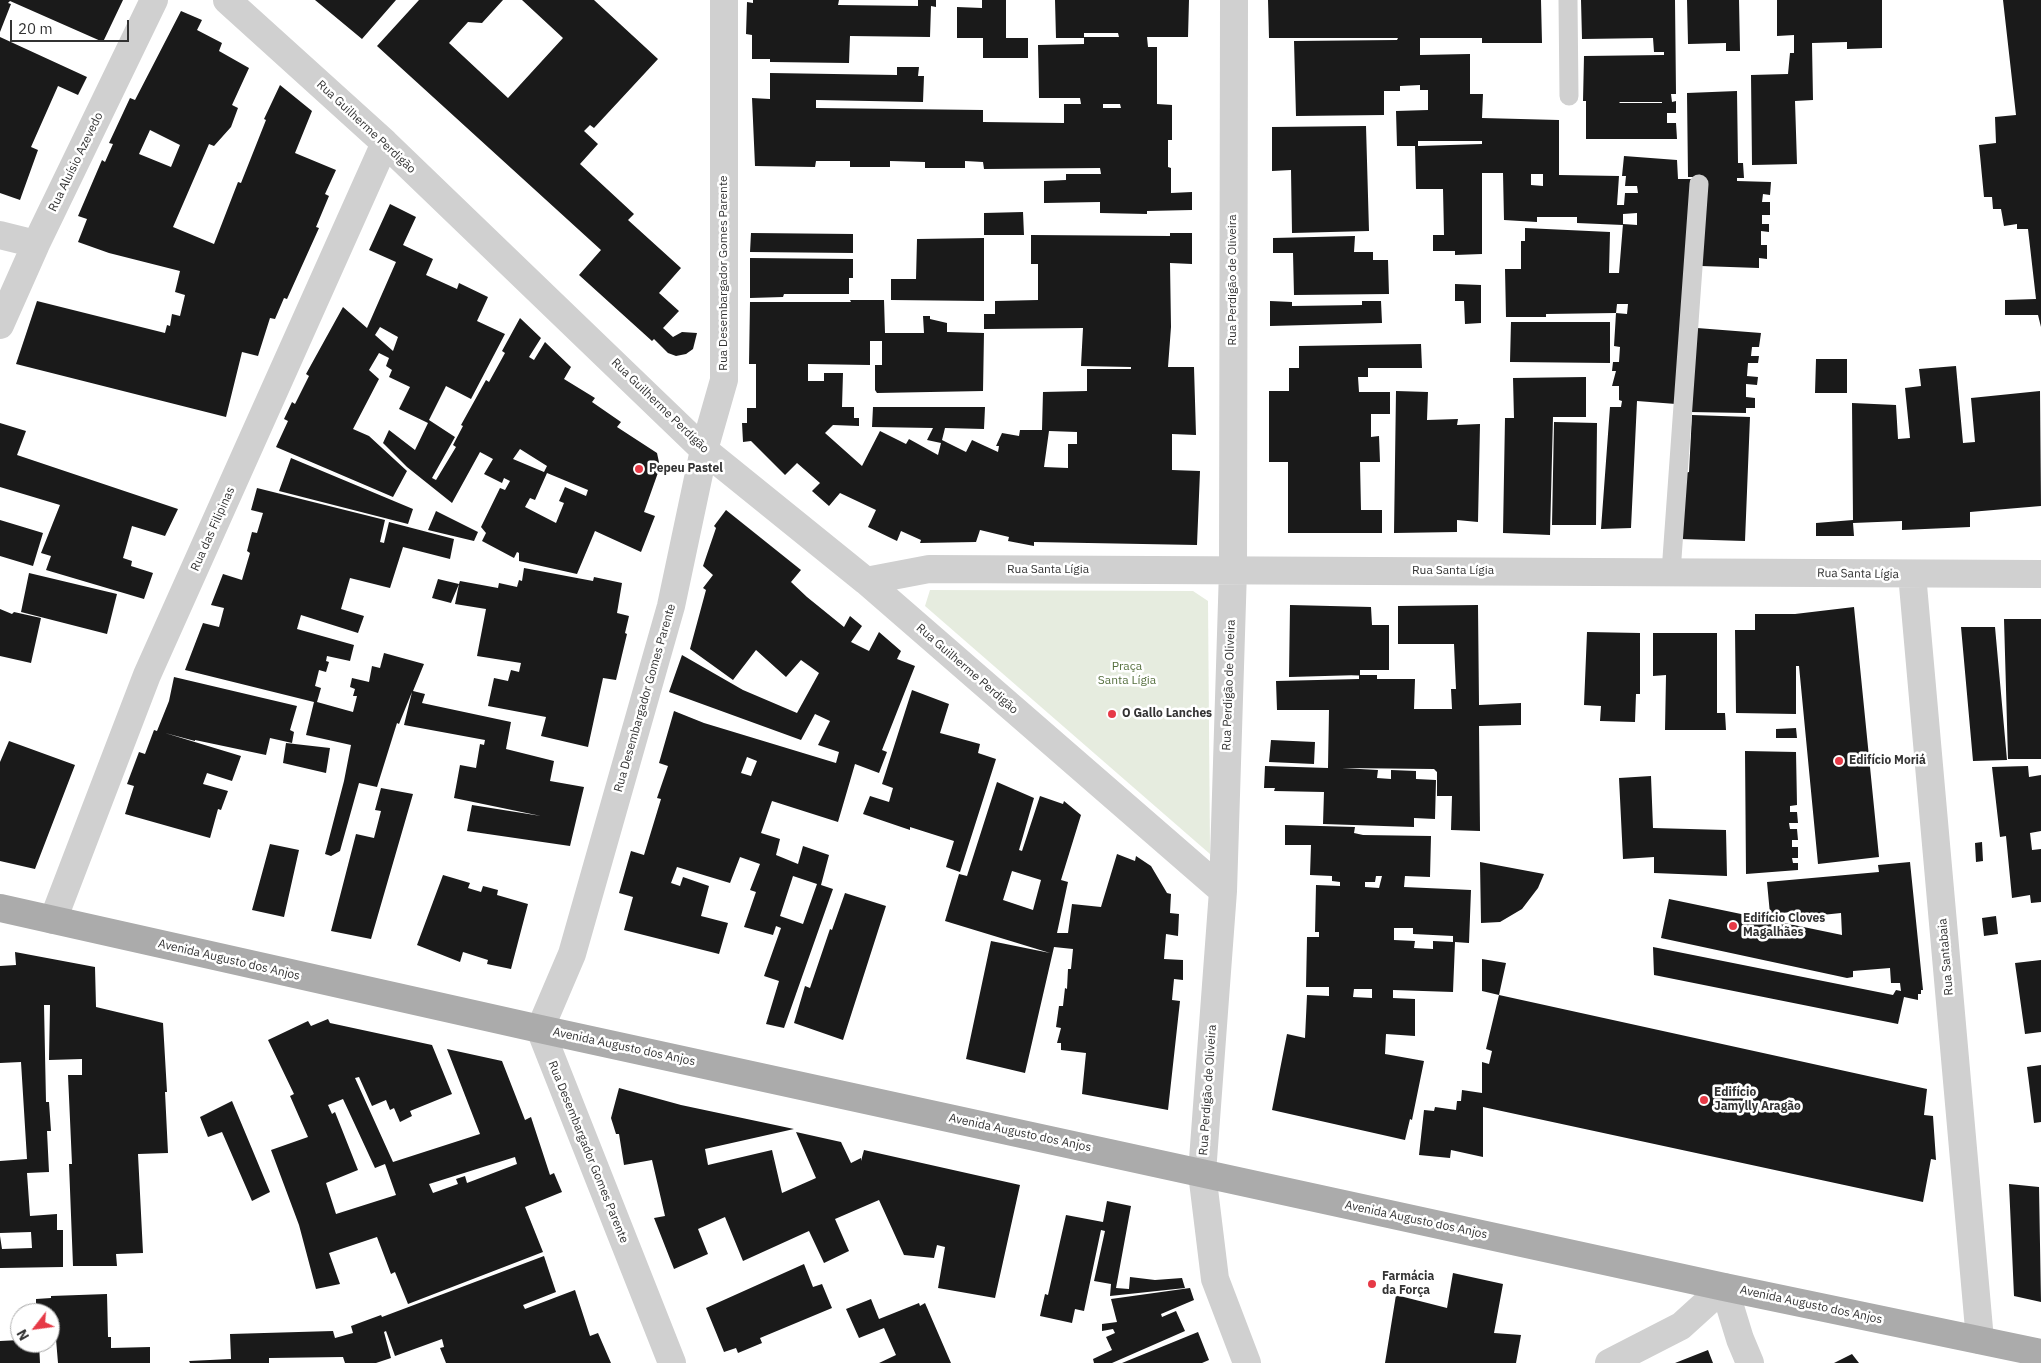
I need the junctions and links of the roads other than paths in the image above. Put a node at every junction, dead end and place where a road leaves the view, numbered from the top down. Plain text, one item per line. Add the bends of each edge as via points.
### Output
1 (154, 0) edge
2 (227, 0) edge
3 (724, 0) edge
4 (1234, 0) edge
5 (1568, 0) edge
6 (1570, 96) dead end
7 (385, 143) junction
8 (1699, 184) dead end
9 (0, 235) edge
10 (36, 244) junction
11 (0, 325) edge
12 (704, 450) junction
13 (1233, 570) junction
14 (1671, 572) junction
15 (1912, 574) junction
16 (2041, 574) edge
17 (866, 581) junction
18 (1223, 891) junction
19 (0, 908) edge
20 (53, 920) junction
21 (540, 1029) junction
22 (1202, 1173) junction
23 (1724, 1287) junction
24 (1980, 1340) junction
25 (2041, 1353) edge
26 (672, 1363) edge
27 (1247, 1363) edge
28 (1610, 1363) edge
29 (1750, 1363) edge

1 - 10 street, Rua Aluísio Azevedo
2 - 7 street, Rua Guilherme Perdigão
3 - 12 street, Rua Desembargador Gomes Parente via 724,380
4 - 13 street, Rua Perdigão de Oliveira
5 - 6 lane
7 - 12 street, Rua Guilherme Perdigão
7 - 20 street, Rua das Filipinas via 147,675
8 - 14 lane
9 - 10 street
10 - 11 street, Rua Aluísio Azevedo
12 - 17 street, Rua Guilherme Perdigão
12 - 21 street, Rua Desembargador Gomes Parente via 669,616 572,954
13 - 14 street, Rua Santa Lígia
13 - 17 street, Rua Santa Lígia via 929,569
13 - 18 street, Rua Perdigão de Oliveira
14 - 15 street, Rua Santa Lígia
15 - 16 street, Rua Santa Lígia
15 - 24 street, Rua Santabaia
17 - 18 street, Rua Guilherme Perdigão
18 - 22 street, Rua Perdigão de Oliveira
19 - 20 main road, Avenida Augusto dos Anjos
20 - 21 main road, Avenida Augusto dos Anjos
21 - 22 main road, Avenida Augusto dos Anjos
21 - 26 street, Rua Desembargador Gomes Parente
22 - 23 main road, Avenida Augusto dos Anjos
22 - 27 street, Rua Perdigão de Oliveira via 1215,1279
23 - 24 main road, Avenida Augusto dos Anjos
23 - 28 street via 1681,1326
23 - 29 street
24 - 25 main road, Avenida Augusto dos Anjos

